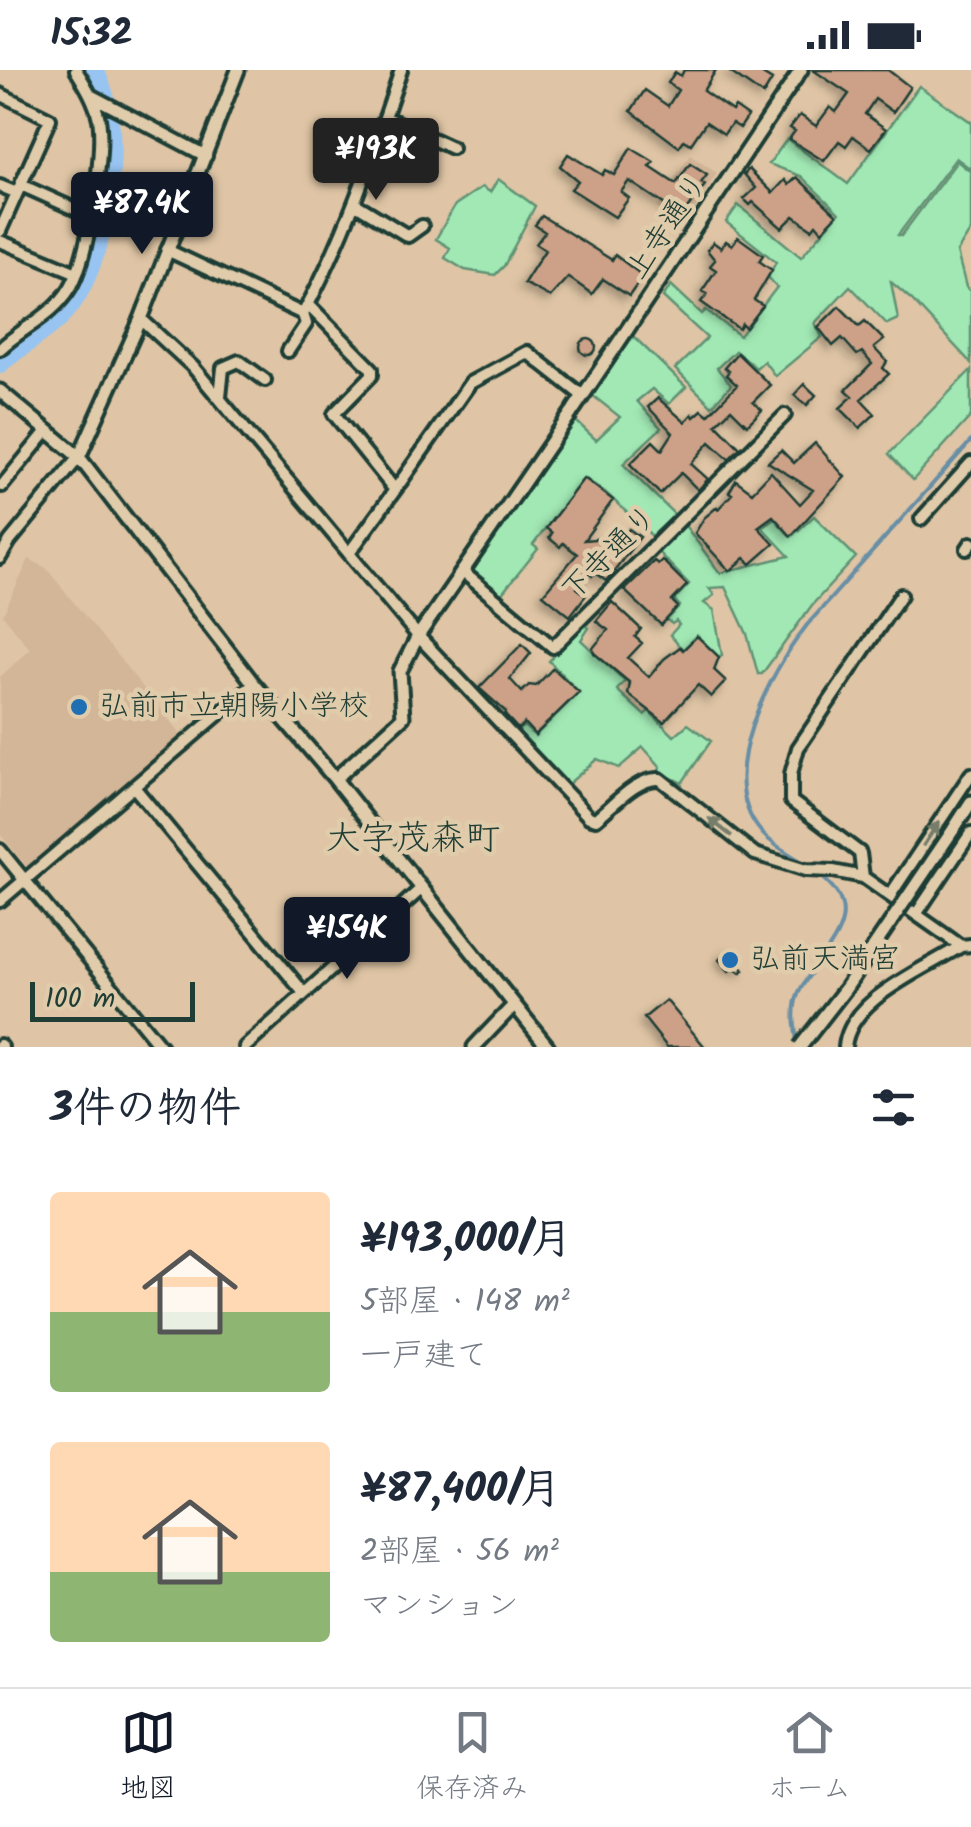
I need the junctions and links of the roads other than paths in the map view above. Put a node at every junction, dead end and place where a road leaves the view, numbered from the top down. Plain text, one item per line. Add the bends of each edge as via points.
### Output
1 (76, 70) edge
2 (238, 70) edge
3 (401, 70) edge
4 (801, 70) edge
5 (0, 94) edge
6 (92, 96) junction
7 (385, 117) junction
8 (452, 148) dead end
9 (206, 156) junction
10 (0, 186) edge
11 (19, 189) junction
12 (354, 203) junction
13 (90, 216) junction
14 (422, 226) dead end
15 (0, 231) edge
16 (0, 241) edge
17 (167, 250) junction
18 (77, 273) junction
19 (305, 309) junction
20 (141, 319) junction
21 (0, 349) edge
22 (288, 352) dead end
23 (265, 380) dead end
24 (0, 391) edge
25 (583, 396) junction
26 (220, 398) junction
27 (785, 416) dead end
28 (47, 431) junction
29 (80, 457) junction
30 (971, 464) edge
31 (2, 486) edge
32 (395, 490) junction
33 (921, 520) dead end
34 (2, 551) edge
35 (350, 552) junction
36 (464, 574) junction
37 (901, 594) dead end
38 (418, 636) junction
39 (254, 684) junction
40 (971, 774) edge
41 (335, 778) junction
42 (134, 786) junction
43 (971, 802) edge
44 (971, 832) edge
45 (0, 850) edge
46 (864, 878) junction
47 (25, 880) junction
48 (422, 888) junction
49 (891, 894) junction
50 (0, 901) edge
51 (917, 913) junction
52 (966, 946) edge
53 (304, 993) junction
54 (514, 1004) junction
55 (161, 1047) edge
56 (244, 1047) edge
57 (474, 1047) edge
58 (548, 1047) edge
59 (800, 1047) edge
60 (845, 1047) edge

1 - 6 street
2 - 9 street
3 - 7 street
4 - 25 street, 上寺通り
5 - 11 street via 50,119
6 - 9 street
6 - 13 street via 99,157
7 - 8 street
7 - 12 street
9 - 17 street
10 - 11 street
11 - 13 street
11 - 15 street
12 - 14 street via 408,236
12 - 19 street
13 - 18 street
16 - 18 street
17 - 19 street
17 - 20 street
18 - 21 street via 40,320
19 - 22 street via 306,324
19 - 32 street via 372,369 334,414
20 - 26 street
20 - 29 street
23 - 26 street via 231,362 223,368
24 - 28 street
25 - 32 street via 527,352 492,369 470,383
25 - 36 street, 上寺通り
26 - 35 street
27 - 36 street, 下寺通り via 553,647
28 - 29 street
28 - 31 street
29 - 34 street
29 - 39 street
30 - 33 street
32 - 35 street
35 - 38 street
36 - 38 street, 上寺通り
37 - 46 street via 798,748 790,774 791,802 860,853
38 - 41 street, 上寺通り via 400,671 403,717
46 -> 38 street via 754,854 660,779 635,788 596,820 589,817
39 - 41 street
39 - 42 street
49 -> 40 street
41 - 48 street
42 - 47 street
42 - 53 street
43 - 59 street, bridge
44 - 51 street
45 - 47 street
46 - 49 street
47 - 50 street
47 - 55 street
48 - 53 street
48 - 54 street
49 - 51 street
51 - 52 street
52 - 60 street via 863,1007 848,1027
53 - 56 street
54 - 57 street
54 - 58 street

